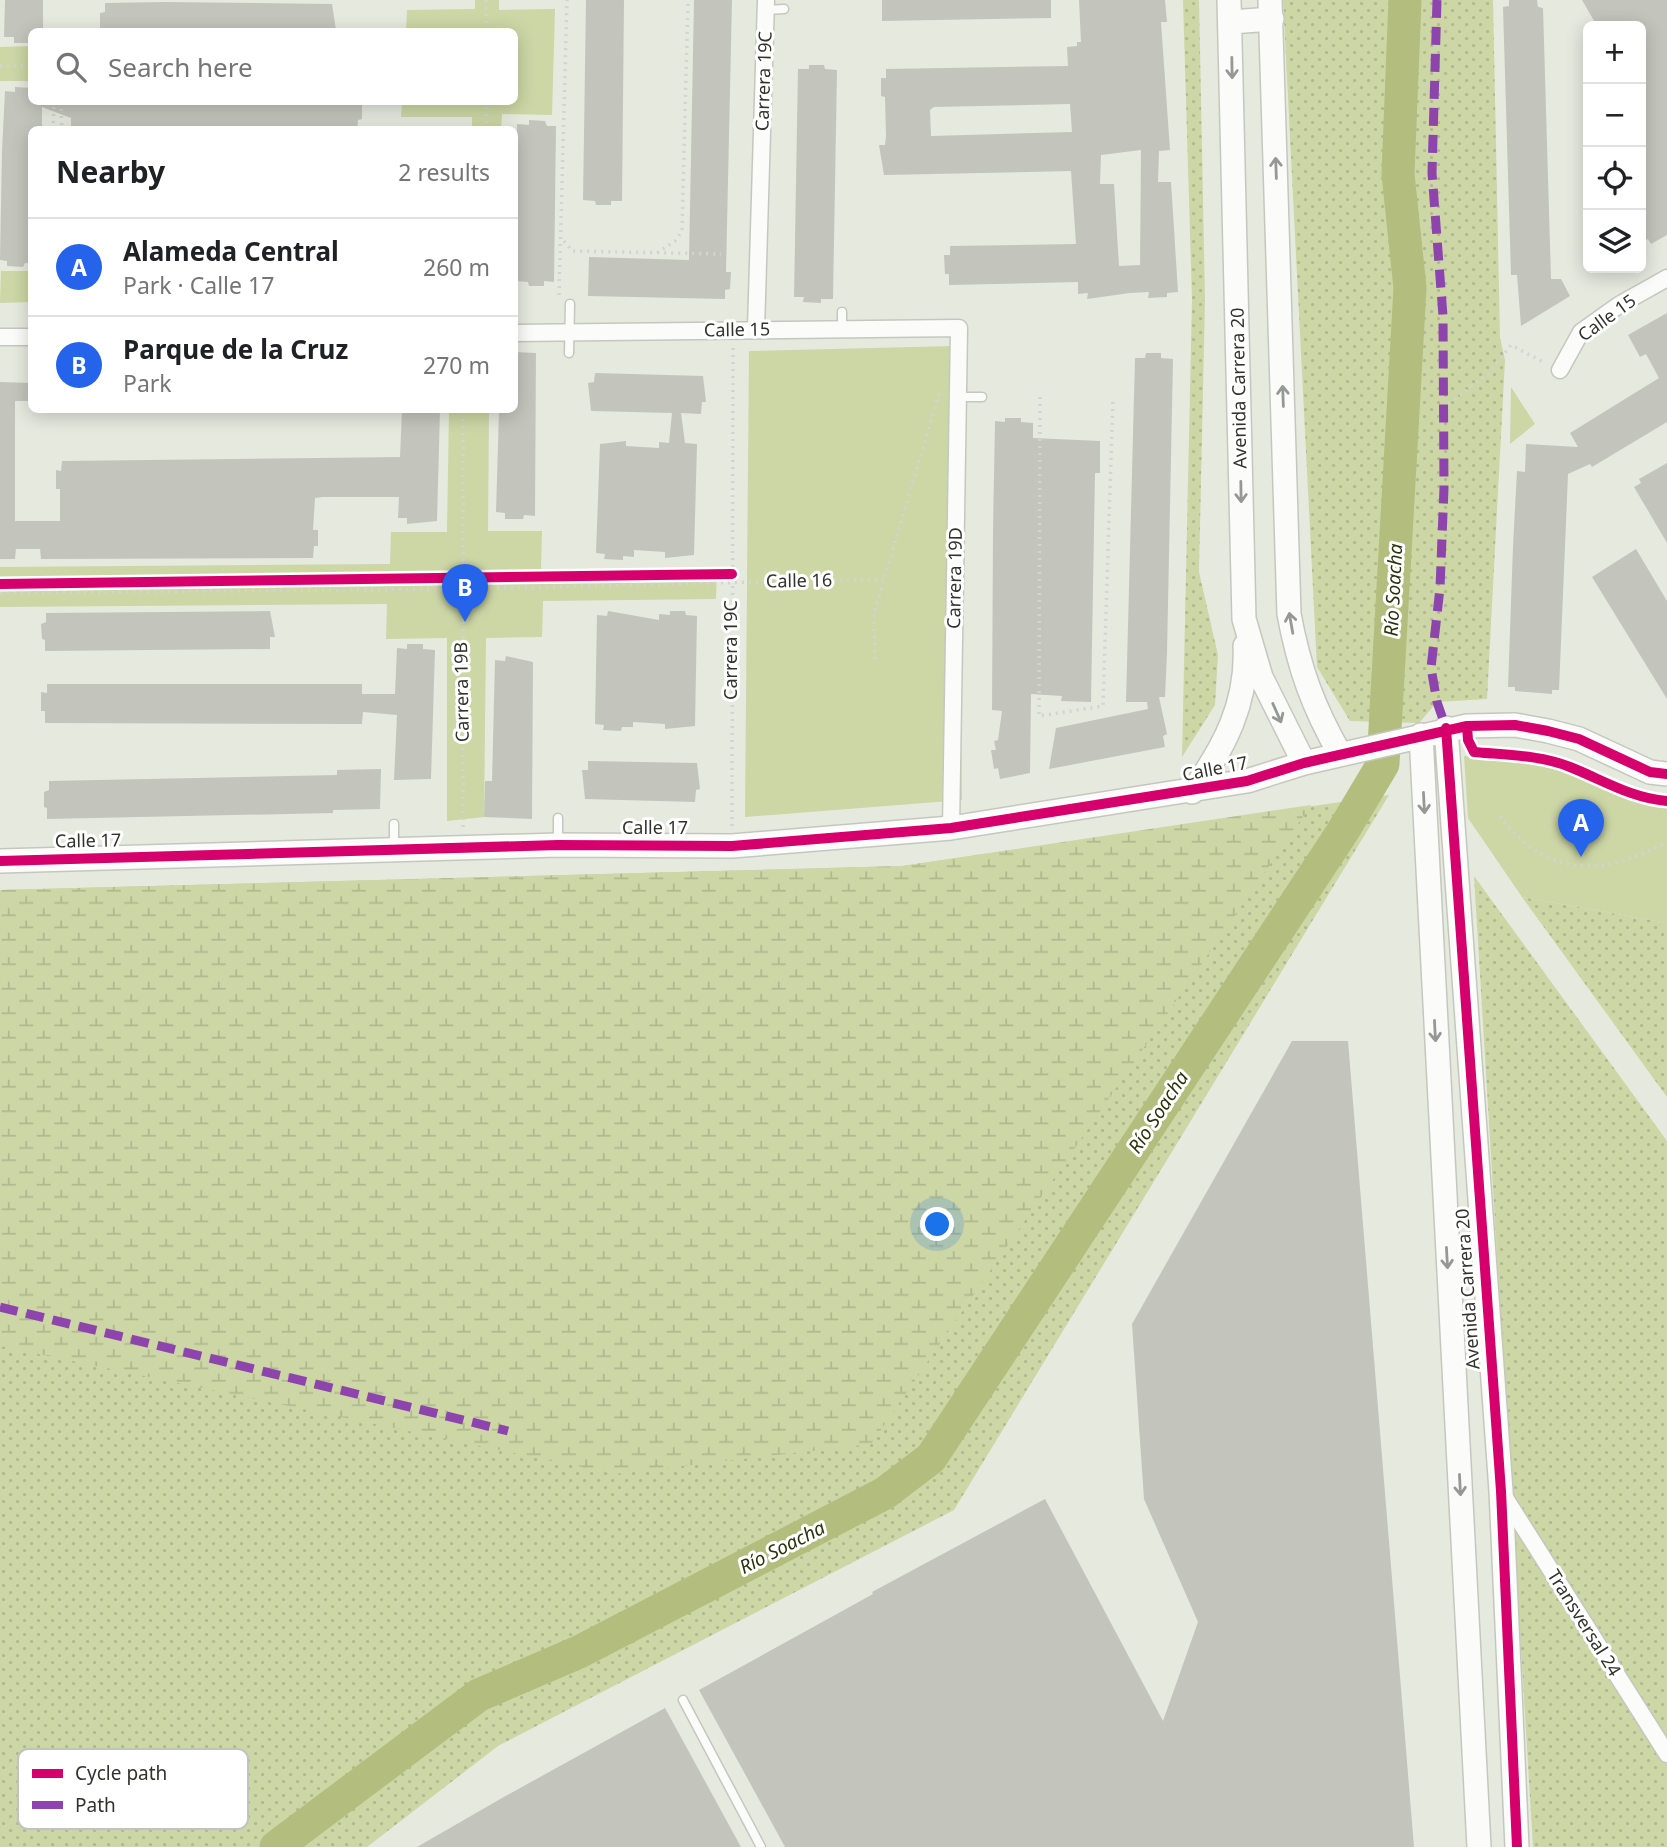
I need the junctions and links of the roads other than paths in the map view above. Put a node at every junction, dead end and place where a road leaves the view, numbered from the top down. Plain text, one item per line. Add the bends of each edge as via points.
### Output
1 (766, 5) edge
2 (784, 9) dead end
3 (1271, 10) edge
4 (1230, 11) edge
5 (1667, 278) edge
6 (570, 304) road end
7 (959, 328) joint
8 (756, 330) junction
9 (518, 332) edge
10 (571, 332) junction
11 (0, 337) edge
12 (28, 337) edge
13 (569, 353) dead end
14 (1560, 370) road end
15 (958, 397) junction
16 (982, 397) dead end
17 (1244, 619) junction
18 (1446, 728) junction
19 (1412, 738) junction
20 (1340, 754) junction
21 (1304, 763) junction
22 (1667, 774) edge
23 (1192, 792) junction
24 (558, 818) dead end
25 (394, 824) dead end
26 (951, 828) junction
27 (558, 845) junction
28 (394, 851) junction
29 (0, 861) edge
30 (1500, 1491) junction
31 (683, 1700) dead end
32 (1667, 1754) edge
33 (761, 1847) edge
34 (1479, 1847) edge
35 (1517, 1847) edge

1 - 2 lane
1 - 8 street, Carrera 19C
3 - 4 street
20 -> 3 street via 1317,715 1299,667 1289,614
4 -> 17 street, Avenida Carrera 20
5 - 14 street, Calle 15 via 1581,332
6 - 10 lane
7 - 8 street, Calle 15 via 842,320
7 - 15 street, Carrera 19D
8 - 10 street, Calle 15
9 - 10 street, Calle 15
10 - 13 lane
11 - 12 street
15 - 16 lane
15 - 26 street, Carrera 19D
17 -> 21 street, Avenida Carrera 20 via 1261,677
17 - 23 street via 1246,665 1238,712 1220,754
18 - 19 street
18 - 22 street via 1515,725 1548,731 1650,772
18 - 30 street, Avenida Carrera 20
19 - 20 street, Calle 17
19 -> 34 street, Avenida Carrera 20
20 - 21 street, Calle 17
21 - 23 street, Calle 17
23 - 26 street, Calle 17
24 - 27 lane
25 - 28 lane
26 - 27 street, Calle 17 via 732,846
27 - 28 street, Calle 17
28 - 29 street, Calle 17
30 - 32 street, Transversal 24
30 - 35 street, Avenida Carrera 20
31 - 33 lane

